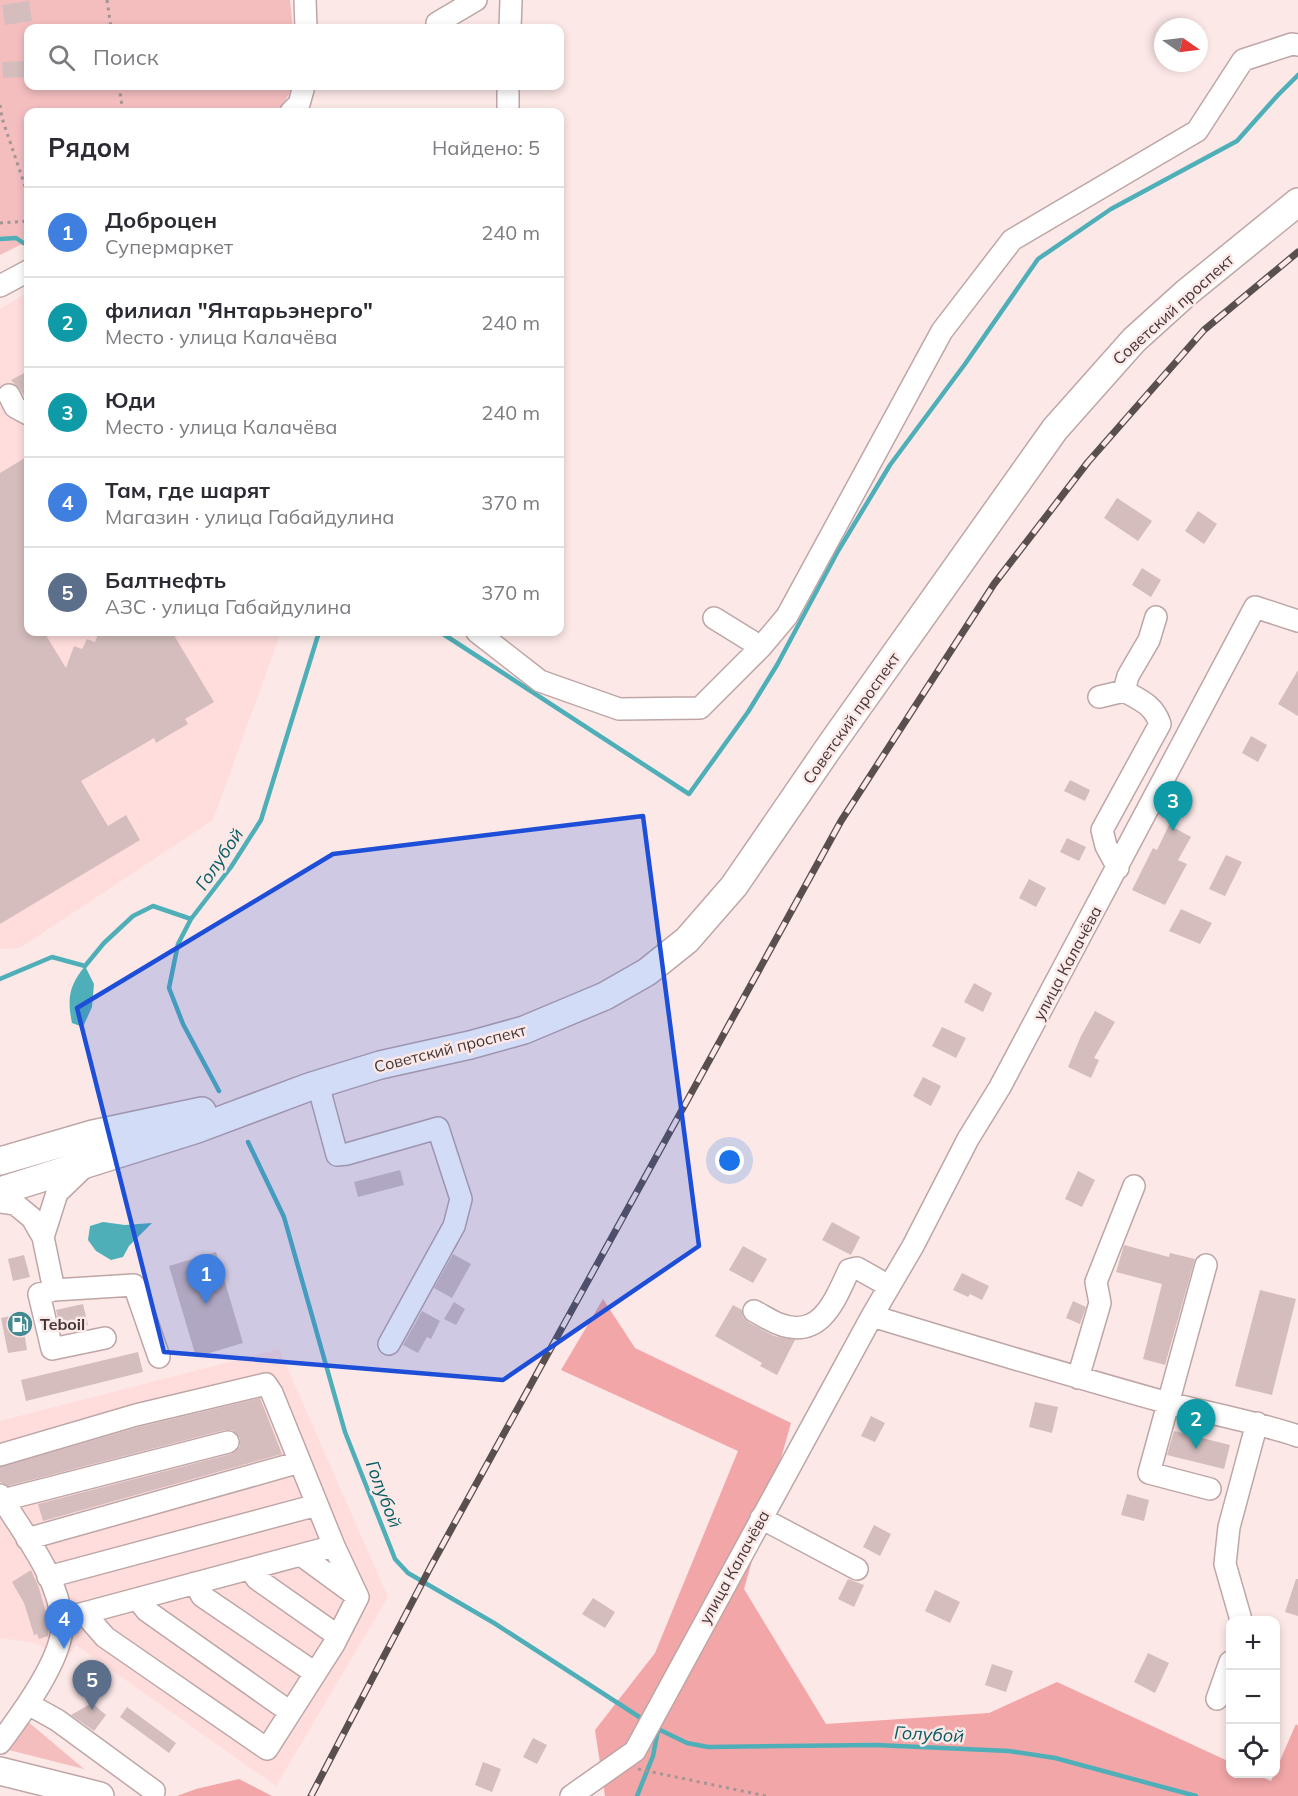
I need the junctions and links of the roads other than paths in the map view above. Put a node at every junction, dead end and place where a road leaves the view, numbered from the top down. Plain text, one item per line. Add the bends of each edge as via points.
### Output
1 (304, 0) edge
2 (476, 0) edge
3 (511, 0) edge
4 (437, 23) dead end
5 (306, 24) edge
6 (510, 24) edge
7 (1298, 45) edge
8 (303, 90) edge
9 (508, 90) edge
10 (295, 108) edge
11 (508, 108) edge
12 (1298, 202) edge
13 (24, 273) edge
14 (0, 286) edge
15 (3, 393) edge
16 (24, 412) edge
17 (1156, 617) dead end
18 (714, 618) dead end
19 (1298, 621) edge
20 (482, 636) edge
21 (761, 647) junction
22 (1124, 691) junction
23 (1099, 697) dead end
24 (1118, 868) junction
25 (314, 1085) junction
26 (0, 1161) edge
27 (89, 1163) junction
28 (1134, 1186) dead end
29 (0, 1191) edge
30 (0, 1203) edge
31 (43, 1237) junction
32 (1206, 1265) dead end
33 (889, 1286) junction
34 (54, 1290) junction
35 (754, 1311) dead end
36 (872, 1316) junction
37 (105, 1338) dead end
38 (389, 1344) dead end
39 (159, 1357) dead end
40 (1078, 1378) junction
41 (1168, 1403) junction
42 (1257, 1423) junction
43 (1298, 1436) edge
44 (228, 1442) dead end
45 (0, 1455) edge
46 (300, 1462) junction
47 (1210, 1490) dead end
48 (2, 1498) edge
49 (317, 1505) junction
50 (761, 1518) junction
51 (27, 1539) junction
52 (334, 1546) junction
53 (301, 1555) junction
54 (250, 1569) junction
55 (857, 1569) dead end
56 (48, 1577) junction
57 (195, 1583) junction
58 (358, 1596) junction
59 (136, 1599) junction
60 (84, 1613) junction
61 (1240, 1616) edge
62 (62, 1619) junction
63 (338, 1636) junction
64 (1227, 1670) edge
65 (315, 1673) junction
66 (1217, 1699) dead end
67 (28, 1704) junction
68 (290, 1712) junction
69 (0, 1743) edge
70 (0, 1771) edge
71 (100, 1796) edge
72 (153, 1796) edge
73 (571, 1796) edge

1 - 5 street
2 - 4 street
3 - 6 street
7 - 21 street via 1243,60 1197,131 1012,240 942,331 787,616
8 - 10 street
9 - 11 street
12 - 25 main road, Советский проспект via 1134,340 1055,429 734,886 687,940 646,972 605,996 524,1030
13 - 14 street
15 - 16 street
17 - 22 street
18 - 21 street
19 - 24 street, улица Калачёва via 1255,607
20 - 21 street via 540,681 619,709 700,708
22 - 23 street
22 - 24 street via 1151,706 1160,724 1102,830
24 - 33 street, улица Калачёва
25 - 26 main road, Советский проспект via 93,1134
25 - 27 main road, Советский проспект via 197,1129
25 - 38 street via 337,1155 438,1128 461,1199 454,1226
27 - 29 main road, Советский проспект
27 - 31 street via 57,1193
28 - 40 street via 1096,1282 1100,1303
30 - 31 street via 15,1204 32,1218
31 - 34 street
32 - 41 street
33 - 35 street via 857,1268 849,1270 824,1316 811,1326 780,1324
33 - 36 street, улица Калачёва
34 - 37 street via 39,1294 52,1349
34 - 39 street via 134,1285
36 - 40 street
36 - 50 street, улица Калачёва
40 - 41 street
41 - 42 street
41 - 47 street via 1149,1473
42 - 43 street
42 - 61 street via 1229,1527 1225,1564
44 - 48 street
45 - 46 street via 136,1415 266,1384
46 - 49 street
46 - 51 street
48 - 51 street
49 - 52 street
49 - 56 street
50 - 55 street
50 - 73 street, улица Калачёва via 635,1751
51 - 56 street
52 - 53 street
52 - 58 street
53 - 54 street
53 - 58 street
54 - 57 street
54 - 63 street via 257,1579
56 - 62 street
57 - 59 street
57 - 65 street via 202,1596
58 - 63 street
59 - 60 street
59 - 68 street via 147,1611
60 - 62 street
60 - 68 street via 105,1636 267,1749
62 - 67 street via 61,1638
63 - 65 street
64 - 66 street
65 - 68 street
67 - 69 street
67 - 72 street via 57,1720 135,1777 154,1791
70 - 71 main road

